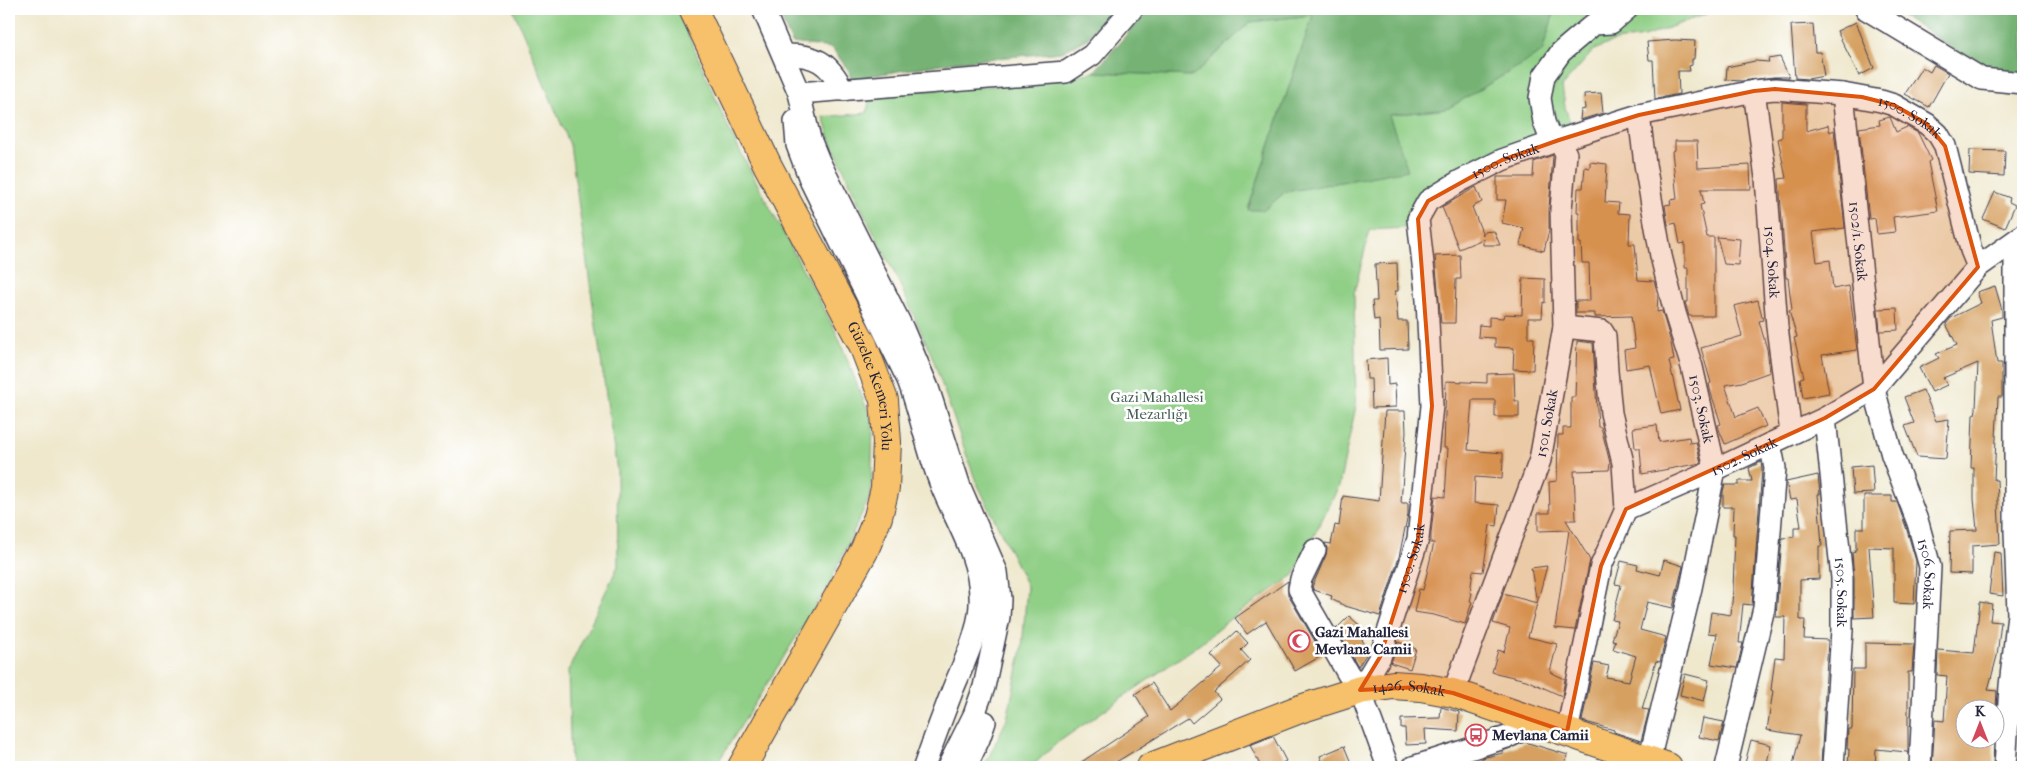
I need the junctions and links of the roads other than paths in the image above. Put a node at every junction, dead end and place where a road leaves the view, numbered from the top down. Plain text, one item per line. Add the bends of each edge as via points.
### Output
1 (693, 9) edge
2 (763, 9) edge
3 (1132, 9) edge
4 (1627, 9) edge
5 (1866, 9) edge
6 (1592, 16) edge
7 (784, 55) junction
8 (2023, 83) edge
9 (843, 90) junction
10 (1754, 91) junction
11 (799, 93) junction
12 (1844, 94) junction
13 (1639, 115) junction
14 (1559, 140) junction
15 (2019, 239) edge
16 (1978, 267) junction
17 (1564, 326) junction
18 (1874, 388) junction
19 (1825, 418) junction
20 (1792, 434) junction
21 (1770, 444) junction
22 (1715, 469) junction
23 (1626, 509) junction
24 (1315, 550) dead end
25 (2020, 575) edge
26 (1001, 646) junction
27 (967, 654) junction
28 (2017, 687) edge
29 (1360, 690) junction
30 (1453, 694) junction
31 (1535, 723) junction
32 (1567, 732) junction
33 (1658, 764) edge
34 (1160, 765) edge
35 (742, 767) edge
36 (924, 767) edge
37 (948, 767) edge
38 (966, 767) edge
39 (1388, 767) edge
40 (1413, 767) edge
41 (1726, 767) edge
42 (1833, 767) edge
43 (1920, 767) edge
44 (2005, 767) edge

1 - 35 main road, Güzelce Kemeri Yolu via 768,166 863,345 884,400 887,442 885,488 864,552
2 - 7 street
3 - 9 street via 1092,55 1066,72
4 - 6 street via 1611,23
5 - 8 street via 1982,79
6 - 14 street via 1544,76 1540,98 1544,122 1549,135
7 - 9 street via 814,58 828,67
7 - 11 street
9 - 11 street
10 - 12 street, 1500. Sokak via 1774,89
10 - 13 street, 1500. Sokak
10 - 20 street, 1504. Sokak via 1766,178 1777,327
11 - 26 street via 819,161 928,388 960,487 997,572
11 - 27 street via 794,123 797,145 810,182 908,380 940,484 974,561 980,596 979,614
12 - 16 street, 1500. Sokak via 1894,105 1938,134 1945,146
12 - 18 street, 1502/1. Sokak
13 - 14 street, 1500. Sokak
13 - 22 street, 1503. Sokak via 1661,256 1692,367
14 - 17 street, 1501. Sokak via 1566,154 1561,209
14 - 29 street, 1500. Sokak via 1502,160 1460,181 1428,200 1418,219 1432,406 1418,538 1380,657
15 - 16 street, 1502. Sokak
15 - 25 street via 2014,531
16 - 18 street, 1502. Sokak
17 - 23 street via 1602,331 1605,336 1610,404 1623,463
17 - 30 street, 1501. Sokak via 1540,460
18 - 19 street, 1502. Sokak
18 - 43 street, 1506. Sokak via 1892,455 1918,523 1930,567
19 - 20 street, 1502. Sokak
19 - 42 street, 1505. Sokak via 1842,578
20 - 21 street, 1502. Sokak
21 - 22 street, 1502. Sokak
21 - 41 street via 1774,468 1764,608
22 - 23 street, 1502. Sokak
22 - 33 street, 1503. Sokak
23 - 32 street via 1601,566
24 - 29 street via 1299,589
25 - 28 street
26 - 27 street
26 - 37 street via 974,715
26 - 38 street via 1005,660 980,739
27 - 36 street
28 - 44 street
29 - 30 main road, 1426. Sokak via 1394,685
29 - 34 main road, 1426. Sokak via 1300,709
29 - 39 street
30 - 31 main road, 1426. Sokak
31 - 32 main road, 1426. Sokak
31 - 40 street via 1510,736
32 - 33 main road, 1426. Sokak

